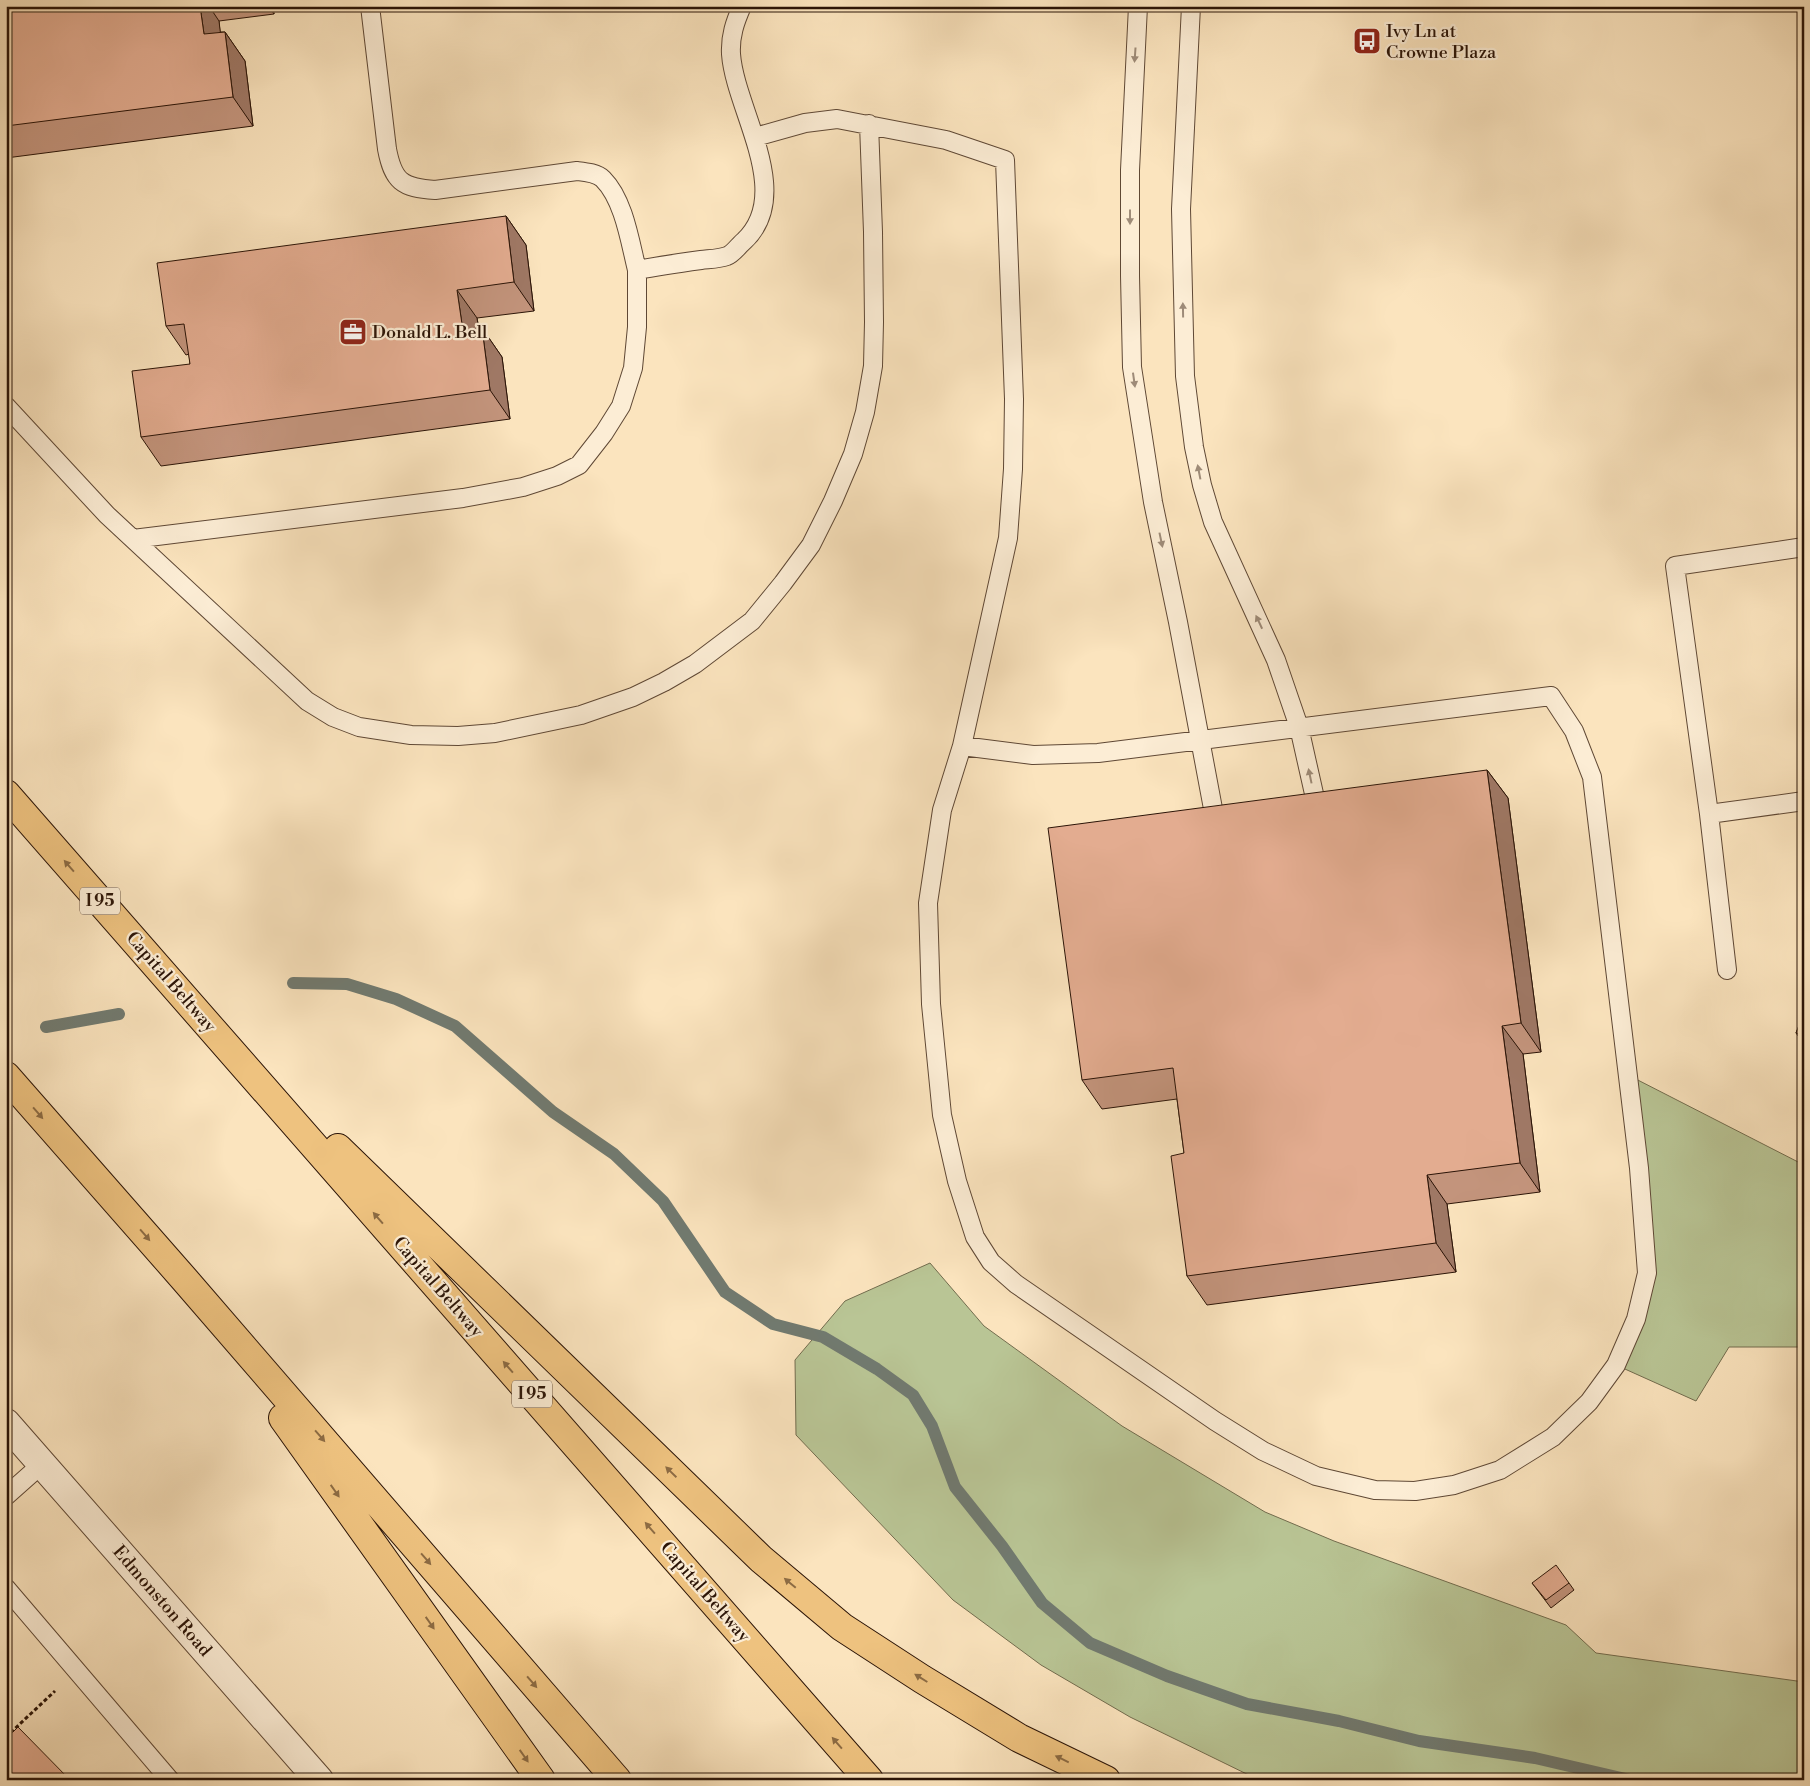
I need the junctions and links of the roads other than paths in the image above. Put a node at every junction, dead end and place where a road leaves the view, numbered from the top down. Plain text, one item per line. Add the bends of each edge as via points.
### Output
1 (370, 6) edge
2 (742, 6) edge
3 (1138, 6) edge
4 (1191, 6) edge
5 (869, 124) junction
6 (754, 138) junction
7 (637, 270) junction
8 (6, 406) edge
9 (133, 539) junction
10 (1804, 547) edge
11 (1299, 727) junction
12 (1200, 739) junction
13 (962, 746) junction
14 (6, 794) edge
15 (1804, 801) edge
16 (1709, 814) junction
17 (1320, 823) edge
18 (1218, 837) edge
19 (1727, 970) dead end
20 (194, 1008) junction
21 (6, 1076) edge
22 (185, 1280) junction
23 (6, 1423) edge
24 (42, 1464) junction
25 (6, 1496) edge
26 (6, 1588) edge
27 (170, 1780) edge
28 (319, 1780) edge
29 (541, 1780) edge
30 (617, 1780) edge
31 (869, 1780) edge
32 (1106, 1780) edge

1 - 7 lane via 387,149 390,165 399,180 415,189 435,190 578,171 591,173 602,178 616,197
2 - 6 lane via 731,37 731,55 740,97
3 -> 12 lane via 1130,170 1132,367 1153,502
11 -> 4 lane via 1276,660 1213,522 1194,447 1185,376 1181,209
5 - 6 lane via 837,119 804,123
5 - 9 lane via 873,366 865,412 852,454 834,501 811,545 752,621 695,664 664,682 582,715 495,732 458,736 411,735 359,727 307,702
5 - 13 lane via 946,140 1005,160 1014,399 1008,538
6 - 7 lane via 764,173 764,193 762,211 749,236 728,256
7 - 9 lane via 633,368 621,406 579,465 523,487 463,498
8 - 9 lane
10 - 16 lane via 1676,566
11 - 12 lane
11 - 13 lane via 1551,696 1574,731 1592,777 1639,1168 1647,1273 1636,1319 1616,1365 1589,1402 1553,1437 1530,1452 1500,1470 1454,1485 1414,1491 1375,1490 1316,1476 1263,1451 1016,1284 991,1262 974,1237 942,1115 931,1004 928,903 942,810
17 -> 11 lane
12 - 13 lane via 1098,753 1033,755
12 - 18 lane
20 -> 14 highway, Capital Beltway / I 95
15 - 16 lane
16 - 19 lane
31 -> 20 highway, Capital Beltway / I 95
32 -> 20 highway via 1019,1738 842,1627 747,1545
21 -> 22 highway
22 -> 29 highway
22 -> 30 highway
23 - 24 street, Edmonston Road
24 - 25 lane
24 - 28 street, Edmonston Road
26 - 27 lane

